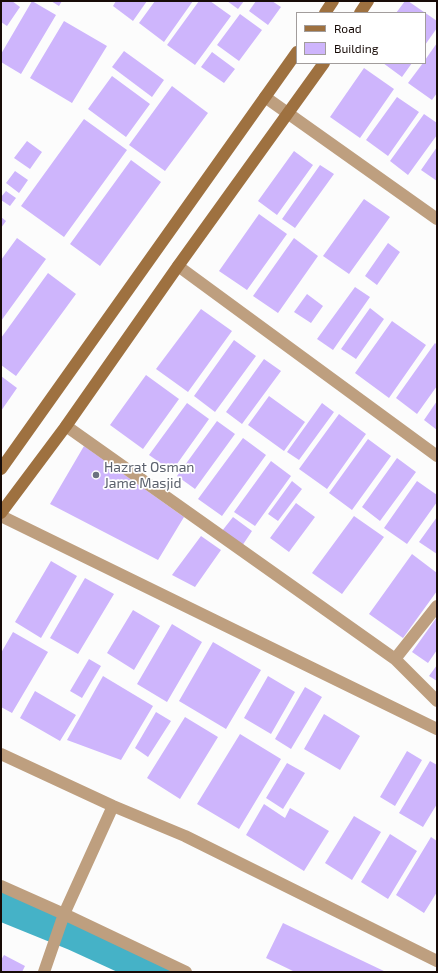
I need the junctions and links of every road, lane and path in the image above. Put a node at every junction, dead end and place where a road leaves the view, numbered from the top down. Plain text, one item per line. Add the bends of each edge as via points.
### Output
1 (333, 1) edge
2 (368, 1) edge
3 (326, 12) edge
4 (361, 12) edge
5 (296, 53) edge
6 (323, 64) edge
7 (265, 97) junction
8 (289, 114) junction
9 (437, 218) edge
10 (178, 266) junction
11 (66, 426) junction
12 (437, 456) edge
13 (1, 469) edge
14 (1, 513) edge
15 (1, 516) edge
16 (437, 606) edge
17 (395, 659) junction
18 (437, 701) edge
19 (437, 729) edge
20 (1, 754) edge
21 (113, 806) junction
22 (1, 886) edge
23 (62, 919) junction
24 (437, 961) edge
25 (46, 967) edge
26 (186, 972) edge

1 - 3 street
2 - 4 street
5 - 7 street
6 - 8 street
7 - 8 street
7 - 13 street
8 - 9 street
8 - 10 street
10 - 11 street
10 - 12 street
11 - 14 street
11 - 17 street
15 - 19 street
16 - 17 street
17 - 18 street
20 - 21 street
21 - 23 street
21 - 24 street via 185,836
22 - 23 street
23 - 25 street
23 - 26 street

